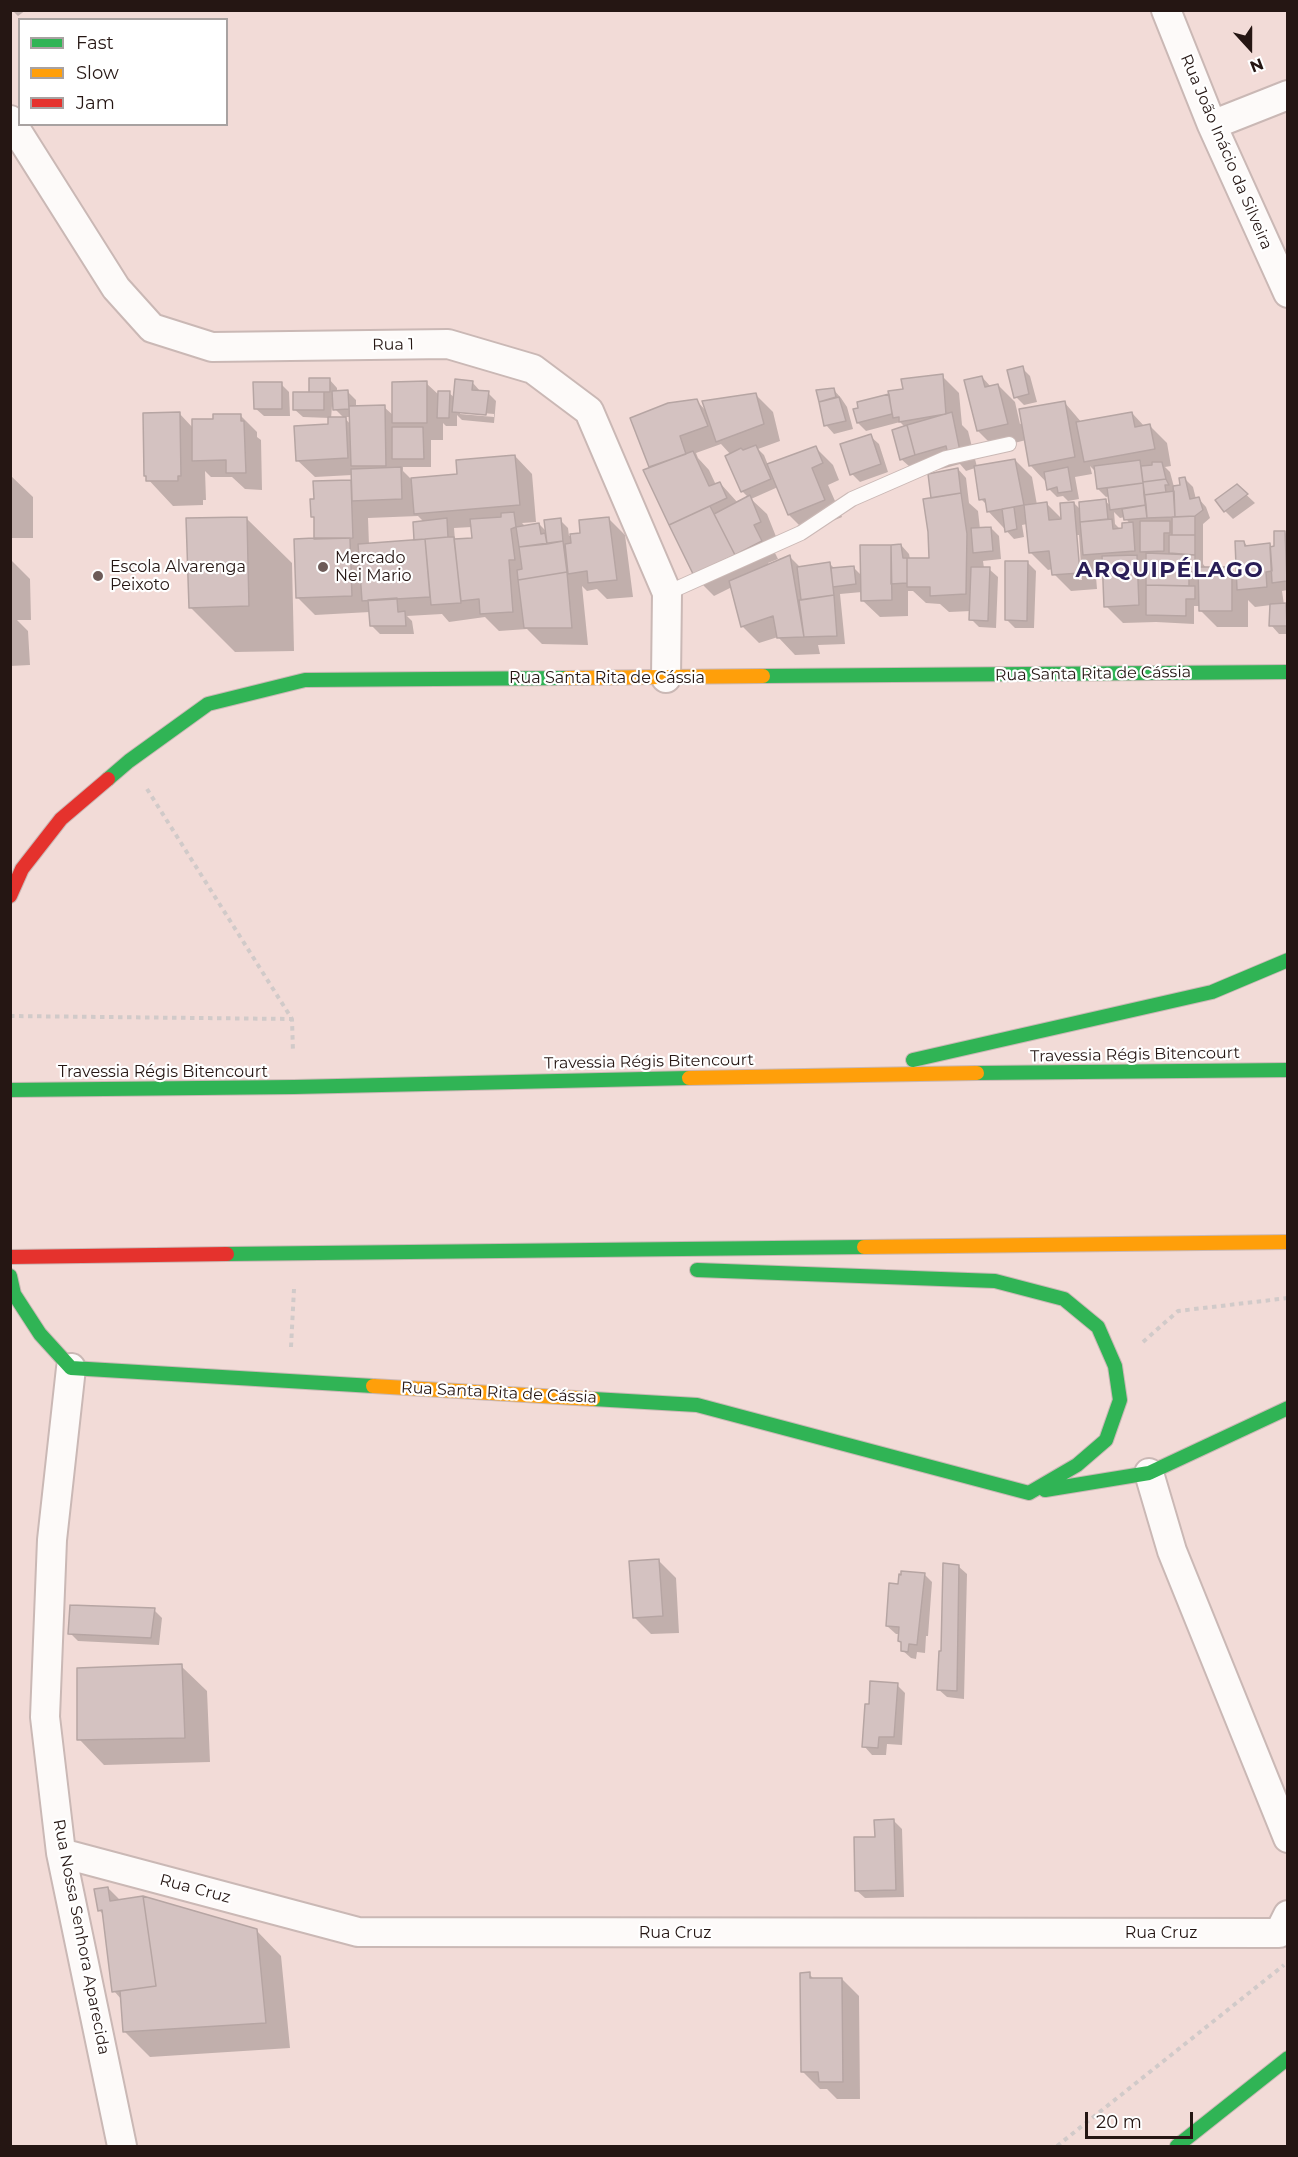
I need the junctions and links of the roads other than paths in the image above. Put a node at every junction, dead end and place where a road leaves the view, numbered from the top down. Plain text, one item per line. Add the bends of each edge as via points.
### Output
1 (1166, 10) edge
2 (1287, 95) edge
3 (10, 120) edge
4 (1212, 125) junction
5 (1287, 293) edge
6 (1009, 444) dead end
7 (667, 593) junction
8 (1287, 672) edge
9 (666, 678) junction
10 (10, 896) edge
11 (1287, 960) edge
12 (1287, 1070) edge
13 (852, 1074) junction
14 (10, 1090) edge
15 (1287, 1242) edge
16 (580, 1250) junction
17 (10, 1257) edge
18 (655, 1263) dead end
19 (687, 1268) dead end
20 (10, 1276) edge
21 (71, 1368) junction
22 (1287, 1408) edge
23 (1149, 1473) junction
24 (1029, 1493) junction
25 (1287, 1838) edge
26 (61, 1853) junction
27 (1287, 1915) edge
28 (1287, 2058) edge
29 (122, 2146) edge
30 (1177, 2146) edge

1 - 4 street, Rua João Inácio da Silveira
2 - 4 street
3 - 7 street, Rua 1 via 116,288 152,328 212,347 448,344 533,369 589,411
4 - 5 street, Rua João Inácio da Silveira
6 - 7 lane via 946,458 852,499 801,533
7 - 9 street, Rua 1
8 - 9 main road, Rua Santa Rita de Cássia
9 - 10 main road, Rua Santa Rita de Cássia via 305,680 207,704 129,760 61,819 22,869
11 - 13 main road via 1212,992
12 - 13 main road, Travessia Régis Bitencourt
13 - 14 main road, Travessia Régis Bitencourt
15 - 16 main road
16 - 17 main road
16 - 18 main road
19 - 24 main road via 995,1281 1064,1299 1098,1327 1115,1366 1120,1400 1106,1440 1077,1465
20 - 21 main road via 14,1294 40,1334
21 - 24 main road, Rua Santa Rita de Cássia via 697,1405
21 - 26 street, Rua Nossa Senhora Aparecida via 52,1540 45,1717
22 - 23 main road
23 - 24 main road
23 - 25 street via 1172,1551
26 - 27 street, Rua Cruz via 358,1932 1279,1934
26 - 29 street, Rua Nossa Senhora Aparecida
28 - 30 main road

